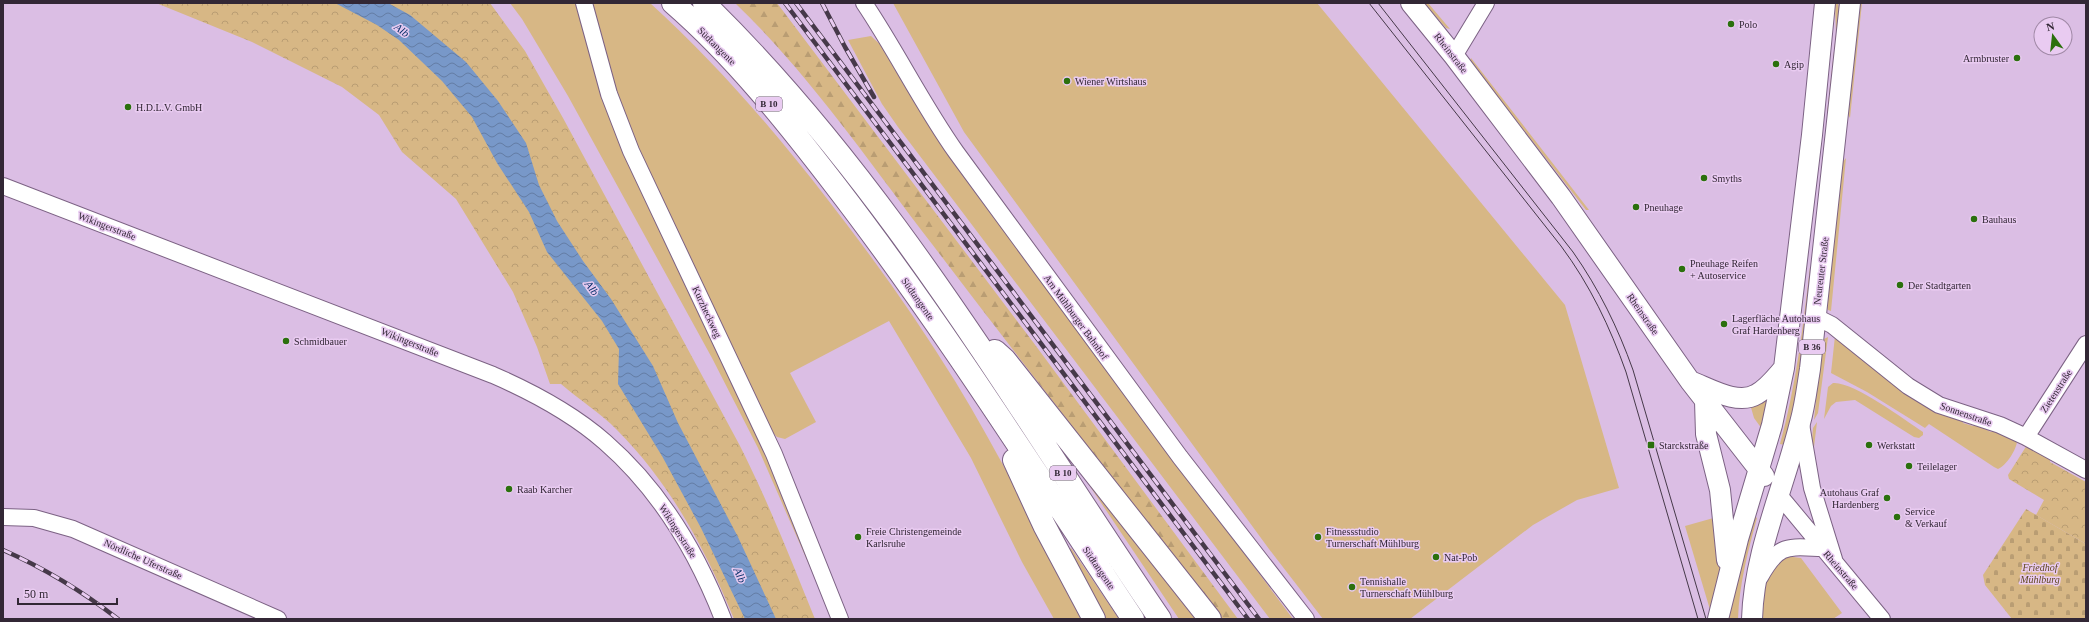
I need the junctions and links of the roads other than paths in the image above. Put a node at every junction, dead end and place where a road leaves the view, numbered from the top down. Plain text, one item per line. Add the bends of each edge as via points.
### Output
1 (584, 3) edge
2 (673, 3) edge
3 (704, 3) edge
4 (864, 3) edge
5 (1411, 3) edge
6 (1486, 3) edge
7 (1825, 3) edge
8 (1850, 3) edge
9 (1454, 56) junction
10 (3, 186) edge
11 (1816, 317) junction
12 (967, 327) junction
13 (2086, 344) edge
14 (1784, 368) junction
15 (1690, 381) junction
16 (986, 397) junction
17 (1705, 401) junction
18 (1801, 423) junction
19 (2026, 437) junction
20 (1758, 469) junction
21 (2086, 470) edge
22 (1779, 495) junction
23 (3, 517) edge
24 (1822, 548) junction
25 (1835, 562) junction
26 (1729, 574) junction
27 (1756, 584) junction
28 (278, 619) edge
29 (723, 619) edge
30 (840, 619) edge
31 (1094, 619) edge
32 (1133, 619) edge
33 (1160, 619) edge
34 (1210, 619) edge
35 (1306, 619) edge
36 (1718, 619) edge
37 (1752, 619) edge
38 (1882, 619) edge

1 - 30 street, Kurzheckweg via 609,94 631,151 774,454
2 - 16 highway, Südtangente / B 10 via 731,60 802,142 908,283
3 - 12 highway, B 10 via 749,47 814,122
4 - 35 street, Am Mühlburger Bahnhof via 891,43 932,119 1180,456
5 - 9 main road, Rheinstraße
6 - 9 street
7 - 14 main road
8 - 11 main road, Neureuter Straße / B 36
9 - 15 main road, Rheinstraße via 1580,223
10 - 29 street, Wikingerstraße via 493,375 558,409 604,441 646,484 685,539 705,576
11 - 18 main road, Neureuter Straße / B 36
11 - 19 street, Sonnenstraße via 1832,325 1908,386 1939,404
12 - 33 highway, B 10
12 - 34 highway via 1005,360
13 - 19 street, Zietenstraße
14 - 15 main road via 1763,390 1745,399 1734,398
14 - 20 main road via 1778,402
15 - 17 main road, Rheinstraße
16 - 31 highway via 1044,525
16 - 32 highway, Südtangente / B 10
17 - 20 main road, Rheinstraße
17 - 26 main road via 1706,434 1720,490
18 - 22 main road, Neureuter Straße / B 36
18 - 25 street via 1812,488
19 - 21 street, Sonnenstraße
20 - 22 main road, Rheinstraße
20 - 26 main road
22 - 24 street, Rheinstraße
22 - 27 main road, Neureuter Straße / B 36
23 - 28 street, Nördliche Uferstraße via 34,518 73,529
24 - 25 street, Rheinstraße
24 - 27 street via 1794,547 1776,553 1770,558
25 - 38 street, Rheinstraße
26 - 36 main road
27 - 37 main road, B 36

